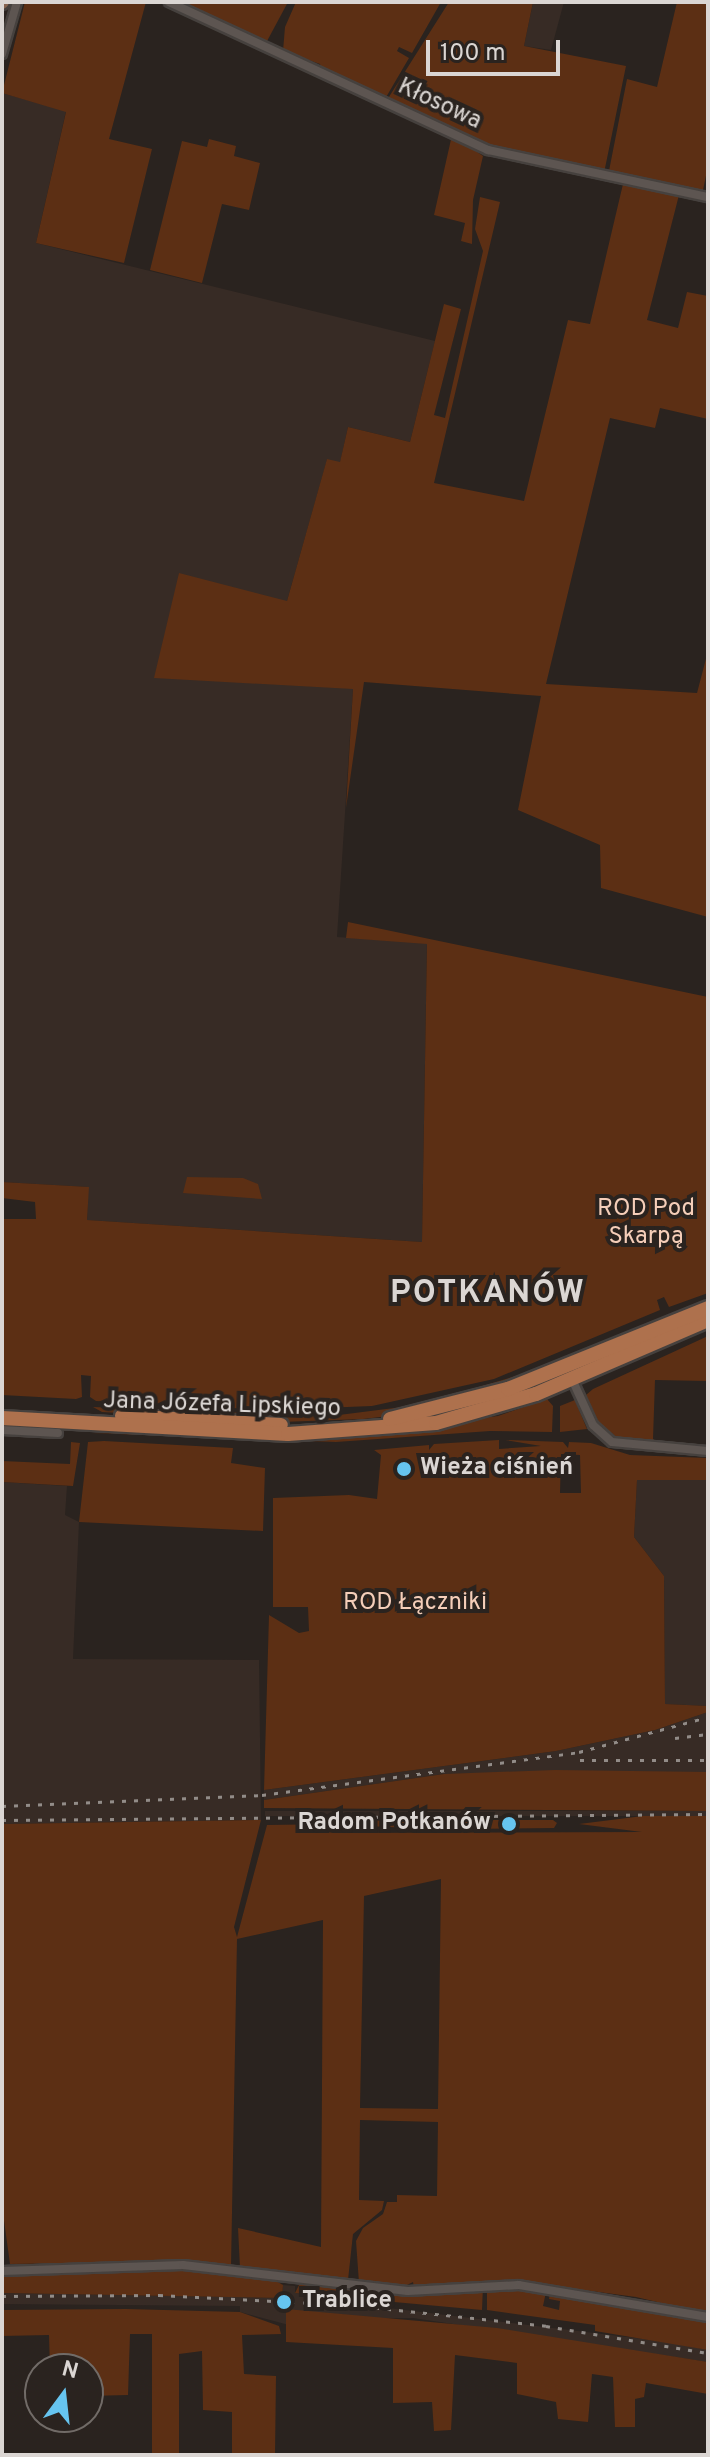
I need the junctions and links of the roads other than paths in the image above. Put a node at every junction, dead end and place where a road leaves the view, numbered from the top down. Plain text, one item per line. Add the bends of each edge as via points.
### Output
1 (17, 2) edge
2 (169, 2) edge
3 (2, 54) edge
4 (708, 197) edge
5 (708, 1308) edge
6 (708, 1320) edge
7 (570, 1373) junction
8 (2, 1409) edge
9 (2, 1418) edge
10 (2, 1430) edge
11 (58, 1433) dead end
12 (708, 1451) edge
13 (2, 2271) edge
14 (708, 2317) edge

1 - 3 street
2 - 4 street, Kłosowa via 488,150
5 - 7 main road, Jana Józefa Lipskiego
6 - 7 main road, Jana Józefa Lipskiego
7 - 8 main road, Jana Józefa Lipskiego via 355,1423 269,1424
7 - 9 main road, Jana Józefa Lipskiego via 459,1418 345,1433 253,1433
7 - 12 street via 593,1425 612,1442
10 - 11 street
13 - 14 street via 183,2265 408,2291 519,2285

